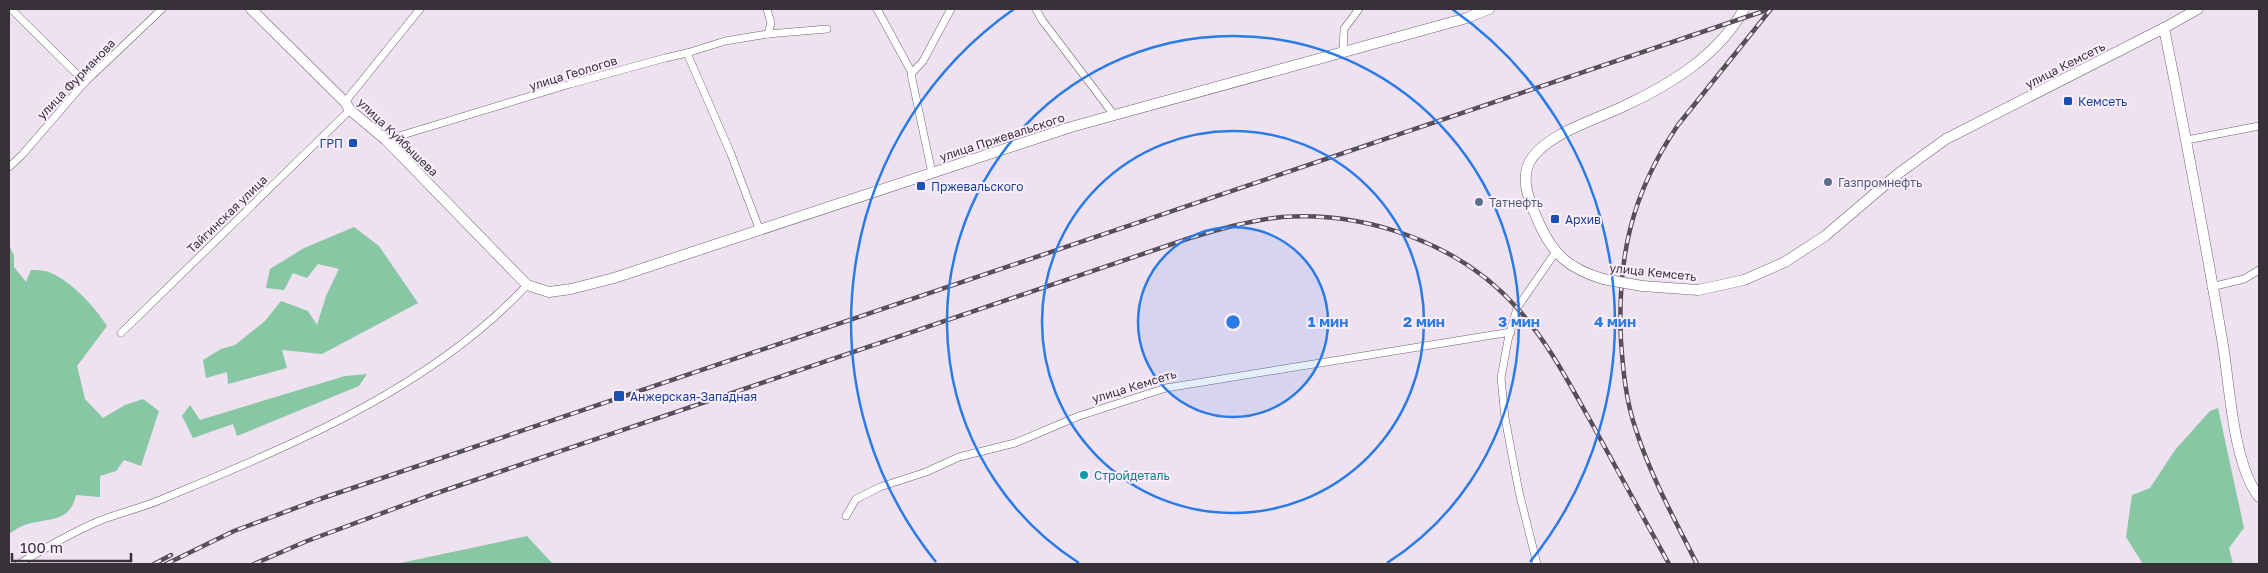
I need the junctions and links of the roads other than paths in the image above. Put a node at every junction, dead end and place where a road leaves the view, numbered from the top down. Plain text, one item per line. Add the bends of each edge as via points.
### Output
1 (11, 9) edge
2 (162, 9) edge
3 (251, 9) edge
4 (420, 9) edge
5 (767, 9) edge
6 (877, 9) edge
7 (950, 9) edge
8 (1036, 9) edge
9 (1359, 9) edge
10 (1489, 9) edge
11 (1744, 9) edge
12 (2198, 9) edge
13 (2164, 28) junction
14 (827, 29) dead end
15 (768, 34) junction
16 (1342, 52) junction
17 (687, 54) junction
18 (912, 74) junction
19 (85, 82) junction
20 (347, 106) junction
21 (1114, 115) junction
22 (2259, 126) edge
23 (386, 140) junction
24 (2187, 140) junction
25 (9, 167) edge
26 (932, 174) junction
27 (760, 230) junction
28 (1555, 253) junction
29 (2259, 270) edge
30 (527, 285) junction
31 (2212, 287) junction
32 (1511, 332) junction
33 (121, 333) dead end
34 (2259, 497) edge
35 (846, 516) dead end
36 (19, 564) edge
37 (1537, 564) edge

1 - 19 street
2 - 19 street, улица Фурманова
3 - 20 main road, улица Куйбышева
4 - 20 street, Тайгинская улица
5 - 15 street via 771,23
6 - 18 street
7 - 18 street
8 - 21 street
9 - 16 street via 1344,29
10 - 16 main road, улица Пржевальского
11 - 28 main road, улица Кемсеть via 1710,53 1692,67 1642,97 1559,137 1535,155 1526,175 1528,194
12 - 13 main road, улица Кемсеть
13 - 24 main road
13 - 28 main road, улица Кемсеть, bridge via 1946,139 1825,236 1786,262 1744,280 1698,290 1642,286 1580,271
14 - 15 street, улица Геологов
15 - 17 street, улица Геологов via 725,41
16 - 21 main road, улица Пржевальского
17 - 23 street, улица Геологов via 570,84
17 - 27 street
18 - 26 street
19 - 25 street, улица Фурманова
20 - 23 main road, улица Куйбышева
20 - 33 street, Тайгинская улица
21 - 26 main road, улица Пржевальского
22 - 24 street
23 - 30 main road, улица Куйбышева
24 - 31 main road
26 - 27 main road, улица Пржевальского
27 - 30 main road, улица Пржевальского via 571,290 549,292
28 - 32 street via 1517,308
29 - 31 street via 2244,279
30 - 36 street via 467,341 378,400 332,424 158,501 100,521
31 - 34 main road via 2240,458
32 - 35 street, улица Кемсеть via 1166,388 1079,416 1016,443 959,457 880,487 856,499
32 - 37 street via 1501,378 1502,396 1519,492

